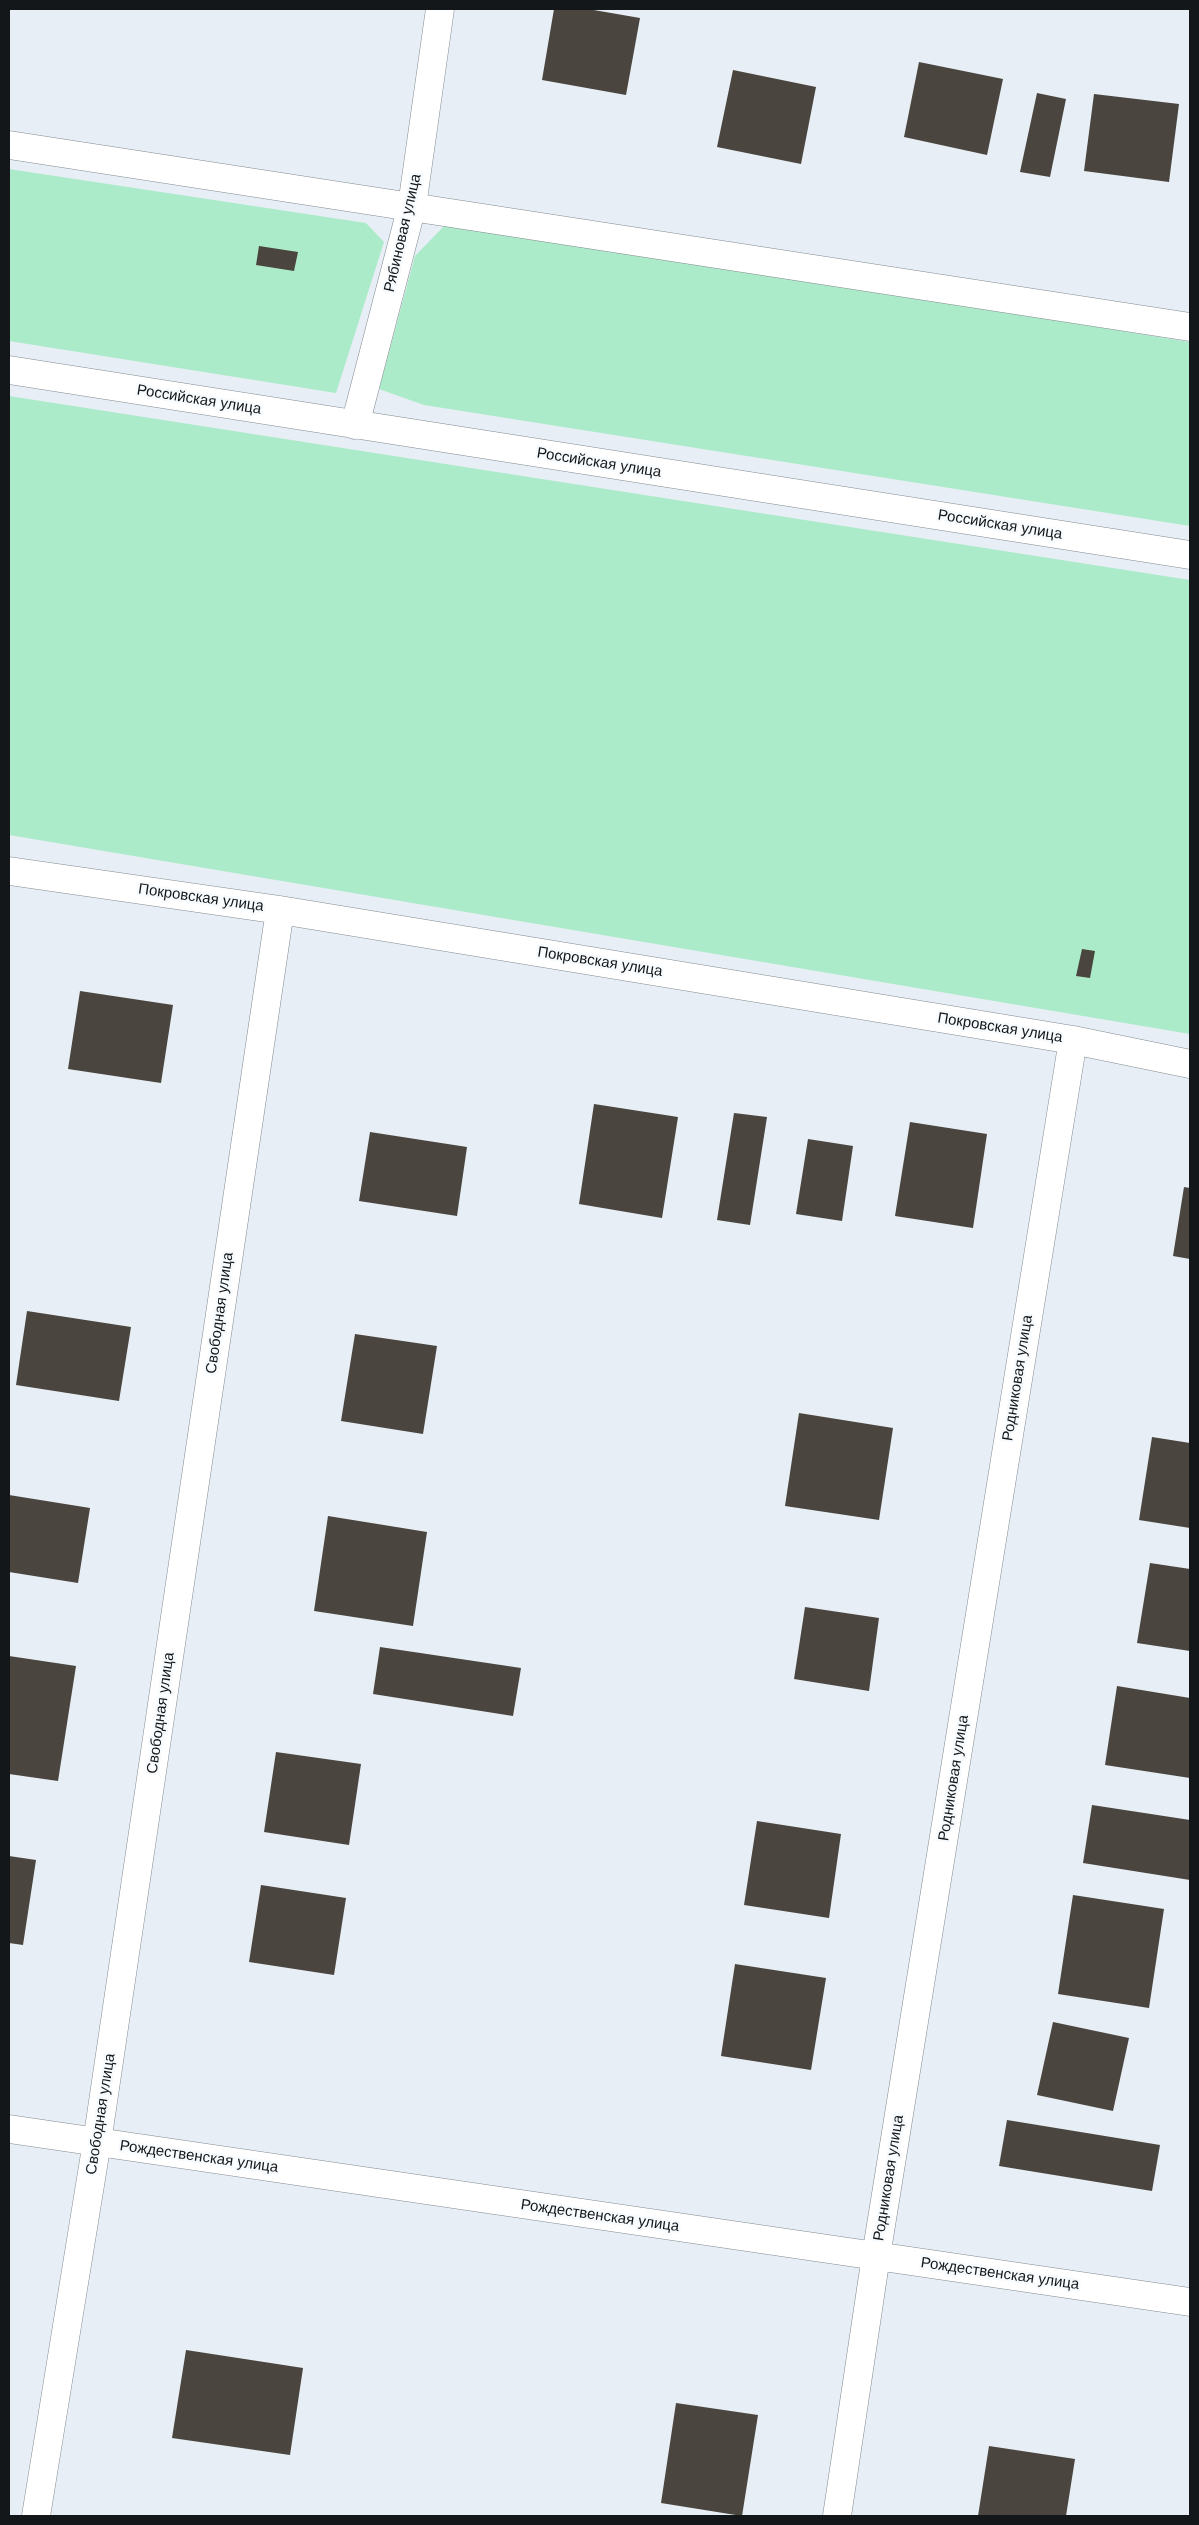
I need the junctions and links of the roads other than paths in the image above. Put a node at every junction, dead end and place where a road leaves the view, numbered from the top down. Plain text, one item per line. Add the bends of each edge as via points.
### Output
1 (440, 9) edge
2 (9, 144) edge
3 (412, 206) junction
4 (1190, 327) edge
5 (9, 370) edge
6 (355, 425) junction
7 (1190, 555) edge
8 (9, 871) edge
9 (280, 910) junction
10 (1073, 1040) junction
11 (1190, 1064) edge
12 (9, 2129) edge
13 (97, 2142) junction
14 (876, 2256) junction
15 (1190, 2302) edge
16 (36, 2516) edge
17 (837, 2516) edge

1 - 3 street, Рябиновая улица
2 - 3 street
3 - 4 street
3 - 6 street, Рябиновая улица
5 - 6 street, Российская улица
6 - 7 street, Российская улица
8 - 9 street, Покровская улица
9 - 10 street, Покровская улица
9 - 13 street, Свободная улица
10 - 11 street, Покровская улица
10 - 14 street, Родниковая улица
12 - 13 street, Рождественская улица
13 - 14 street, Рождественская улица
13 - 16 street, Свободная улица
14 - 15 street, Рождественская улица
14 - 17 street, Родниковая улица

